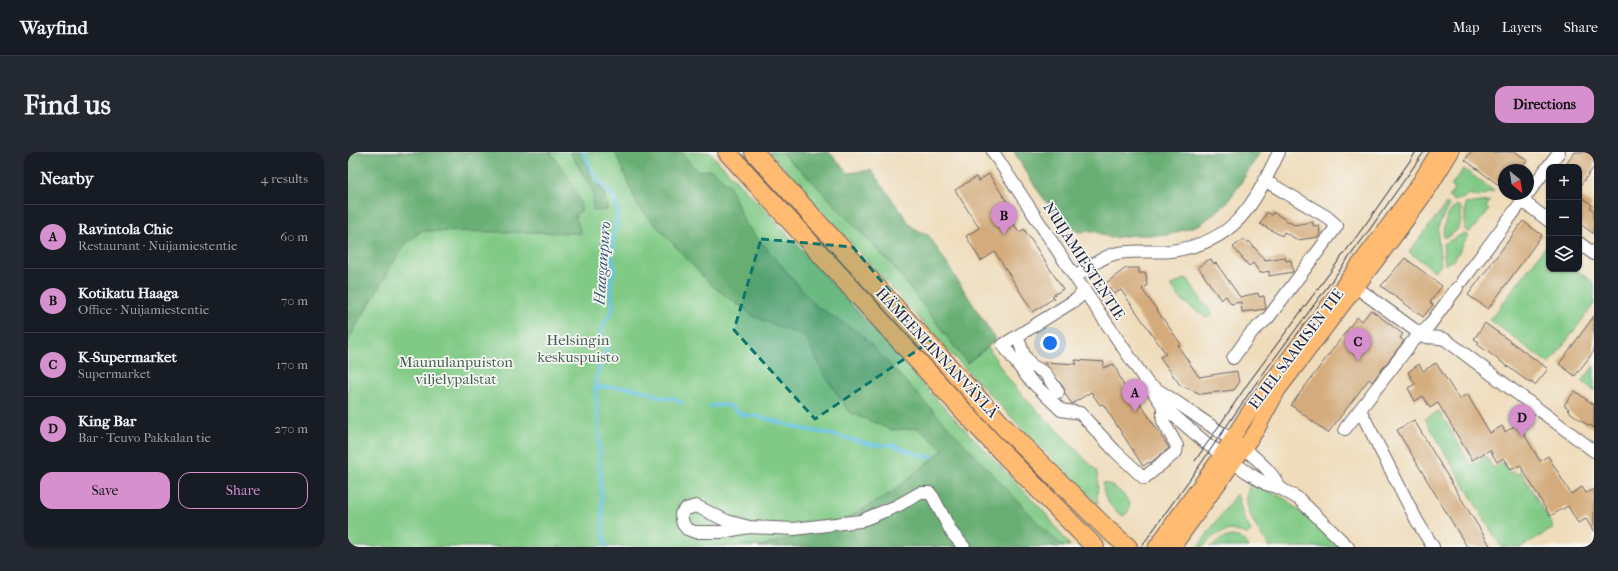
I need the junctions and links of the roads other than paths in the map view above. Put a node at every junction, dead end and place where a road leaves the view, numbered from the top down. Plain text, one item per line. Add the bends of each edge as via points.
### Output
1 (727, 152) edge
2 (754, 152) edge
3 (993, 152) edge
4 (1279, 152) edge
5 (1438, 152) edge
6 (1451, 152) edge
7 (1559, 152) edge
8 (1264, 180) junction
9 (1523, 201) junction
10 (1546, 219) edge
11 (1582, 245) edge
12 (1594, 254) edge
13 (1075, 277) junction
14 (1352, 284) junction
15 (1084, 291) junction
16 (1420, 334) junction
17 (1017, 336) junction
18 (1233, 358) dead end
19 (1150, 386) junction
20 (1058, 392) dead end
21 (1163, 406) junction
22 (1360, 410) junction
23 (1345, 429) dead end
24 (1231, 439) junction
25 (1244, 449) junction
26 (1594, 451) edge
27 (1222, 453) junction
28 (1235, 463) junction
29 (1280, 488) junction
30 (749, 527) junction
31 (964, 547) edge
32 (1095, 547) edge
33 (1128, 547) edge
34 (1156, 547) edge
35 (1173, 547) edge
36 (1348, 547) edge
37 (1433, 547) edge

1 - 32 highway, HÄMEENLINNANVÄYLÄ via 990,440
2 - 33 highway, HÄMEENLINNANVÄYLÄ via 1004,427
3 - 13 street, NUIJAMIESTENTIE
4 - 8 street
5 - 14 main road, ELIEL SAARISEN TIE
6 - 14 main road, ELIEL SAARISEN TIE via 1429,188
7 - 9 street
8 - 13 street via 1245,213 1222,234 1207,242 1170,251 1113,254
8 - 18 street via 1327,217 1336,226 1268,318 1251,333
9 - 10 street
9 - 16 street via 1428,327
11 - 12 street
13 - 15 street, NUIJAMIESTENTIE
14 - 16 street
14 - 24 main road, ELIEL SAARISEN TIE via 1260,396
14 - 25 main road, ELIEL SAARISEN TIE via 1278,390 1262,422
15 - 17 street via 1077,299
15 - 19 street, NUIJAMIESTENTIE
16 - 22 street via 1412,342 1398,367
16 - 26 street via 1426,338 1440,337 1446,340
17 - 20 street via 1019,346 1031,365 1045,373
17 - 21 street via 1003,345 1028,378 1061,410 1080,413 1144,478 1176,452 1177,446 1163,421
19 - 21 street, NUIJAMIESTENTIE
19 - 24 street, NUIJAMIESTENTIE via 1169,396
21 - 27 street, NUIJAMIESTENTIE
22 - 23 street
22 - 37 street
24 - 25 street, NUIJAMIESTENTIE
24 - 27 main road, ELIEL SAARISEN TIE
25 - 28 main road, ELIEL SAARISEN TIE
25 - 29 street, NUIJAMIESTENTIE via 1274,475
27 - 28 street, NUIJAMIESTENTIE
27 - 34 main road, ELIEL SAARISEN TIE
28 - 29 street, NUIJAMIESTENTIE via 1266,484
28 - 35 main road, ELIEL SAARISEN TIE
29 - 36 street, NUIJAMIESTENTIE via 1299,499
30 - 30 street via 727,521 696,506 686,508 681,514 683,524 694,532 721,532
30 - 31 street via 794,529 860,521 926,492 933,497 952,533

